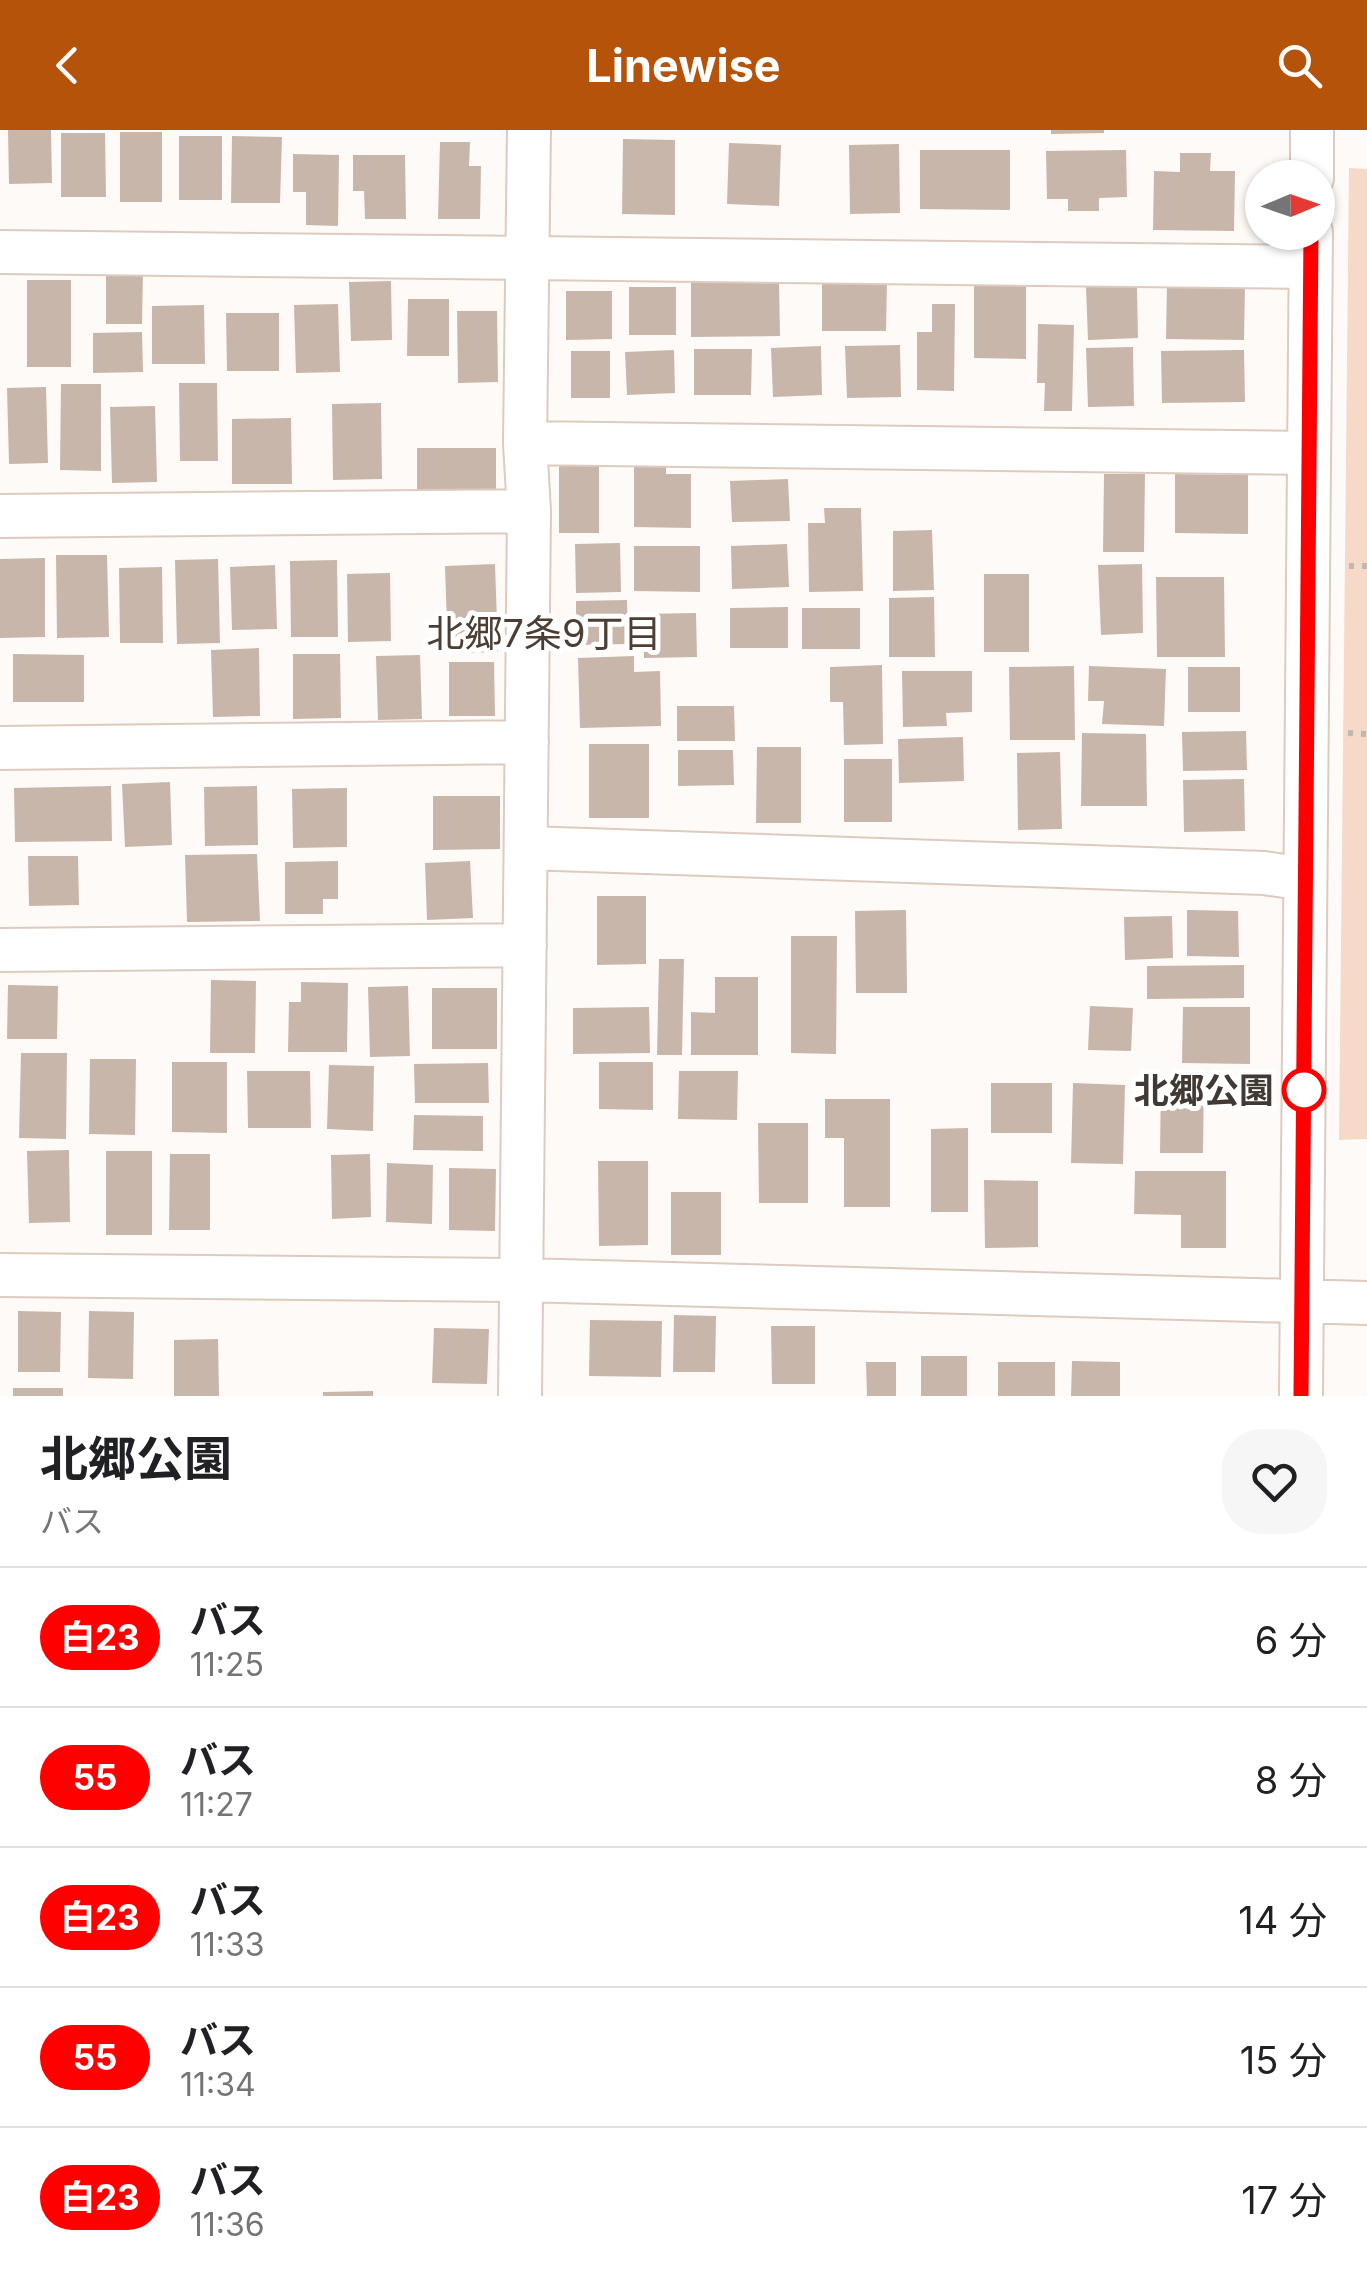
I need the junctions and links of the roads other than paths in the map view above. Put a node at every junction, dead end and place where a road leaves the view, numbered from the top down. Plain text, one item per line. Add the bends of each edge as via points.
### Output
1 (529, 130) edge
2 (1312, 130) edge
3 (1312, 160) edge
4 (1311, 250) edge
5 (0, 252) edge
6 (528, 257) junction
7 (526, 443) junction
8 (1308, 453) junction
9 (529, 511) junction
10 (0, 516) edge
11 (527, 742) junction
12 (0, 748) edge
13 (526, 848) junction
14 (1305, 880) junction
15 (525, 945) junction
16 (0, 950) edge
17 (0, 1275) edge
18 (522, 1280) junction
19 (1302, 1302) junction
20 (1367, 1303) edge
21 (520, 1396) edge
22 (1301, 1396) edge

1 - 6 street
2 - 3 street
4 - 6 street
4 - 8 street
5 - 6 street
6 - 7 street
7 - 8 street
7 - 9 street
8 - 14 street
9 - 10 street
9 - 11 street
11 - 12 street
11 - 13 street
13 - 14 street via 1264,873
13 - 15 street
14 - 19 street
15 - 16 street
15 - 18 street
17 - 18 street
18 - 19 street
18 - 21 street
19 - 20 street
19 - 22 street

